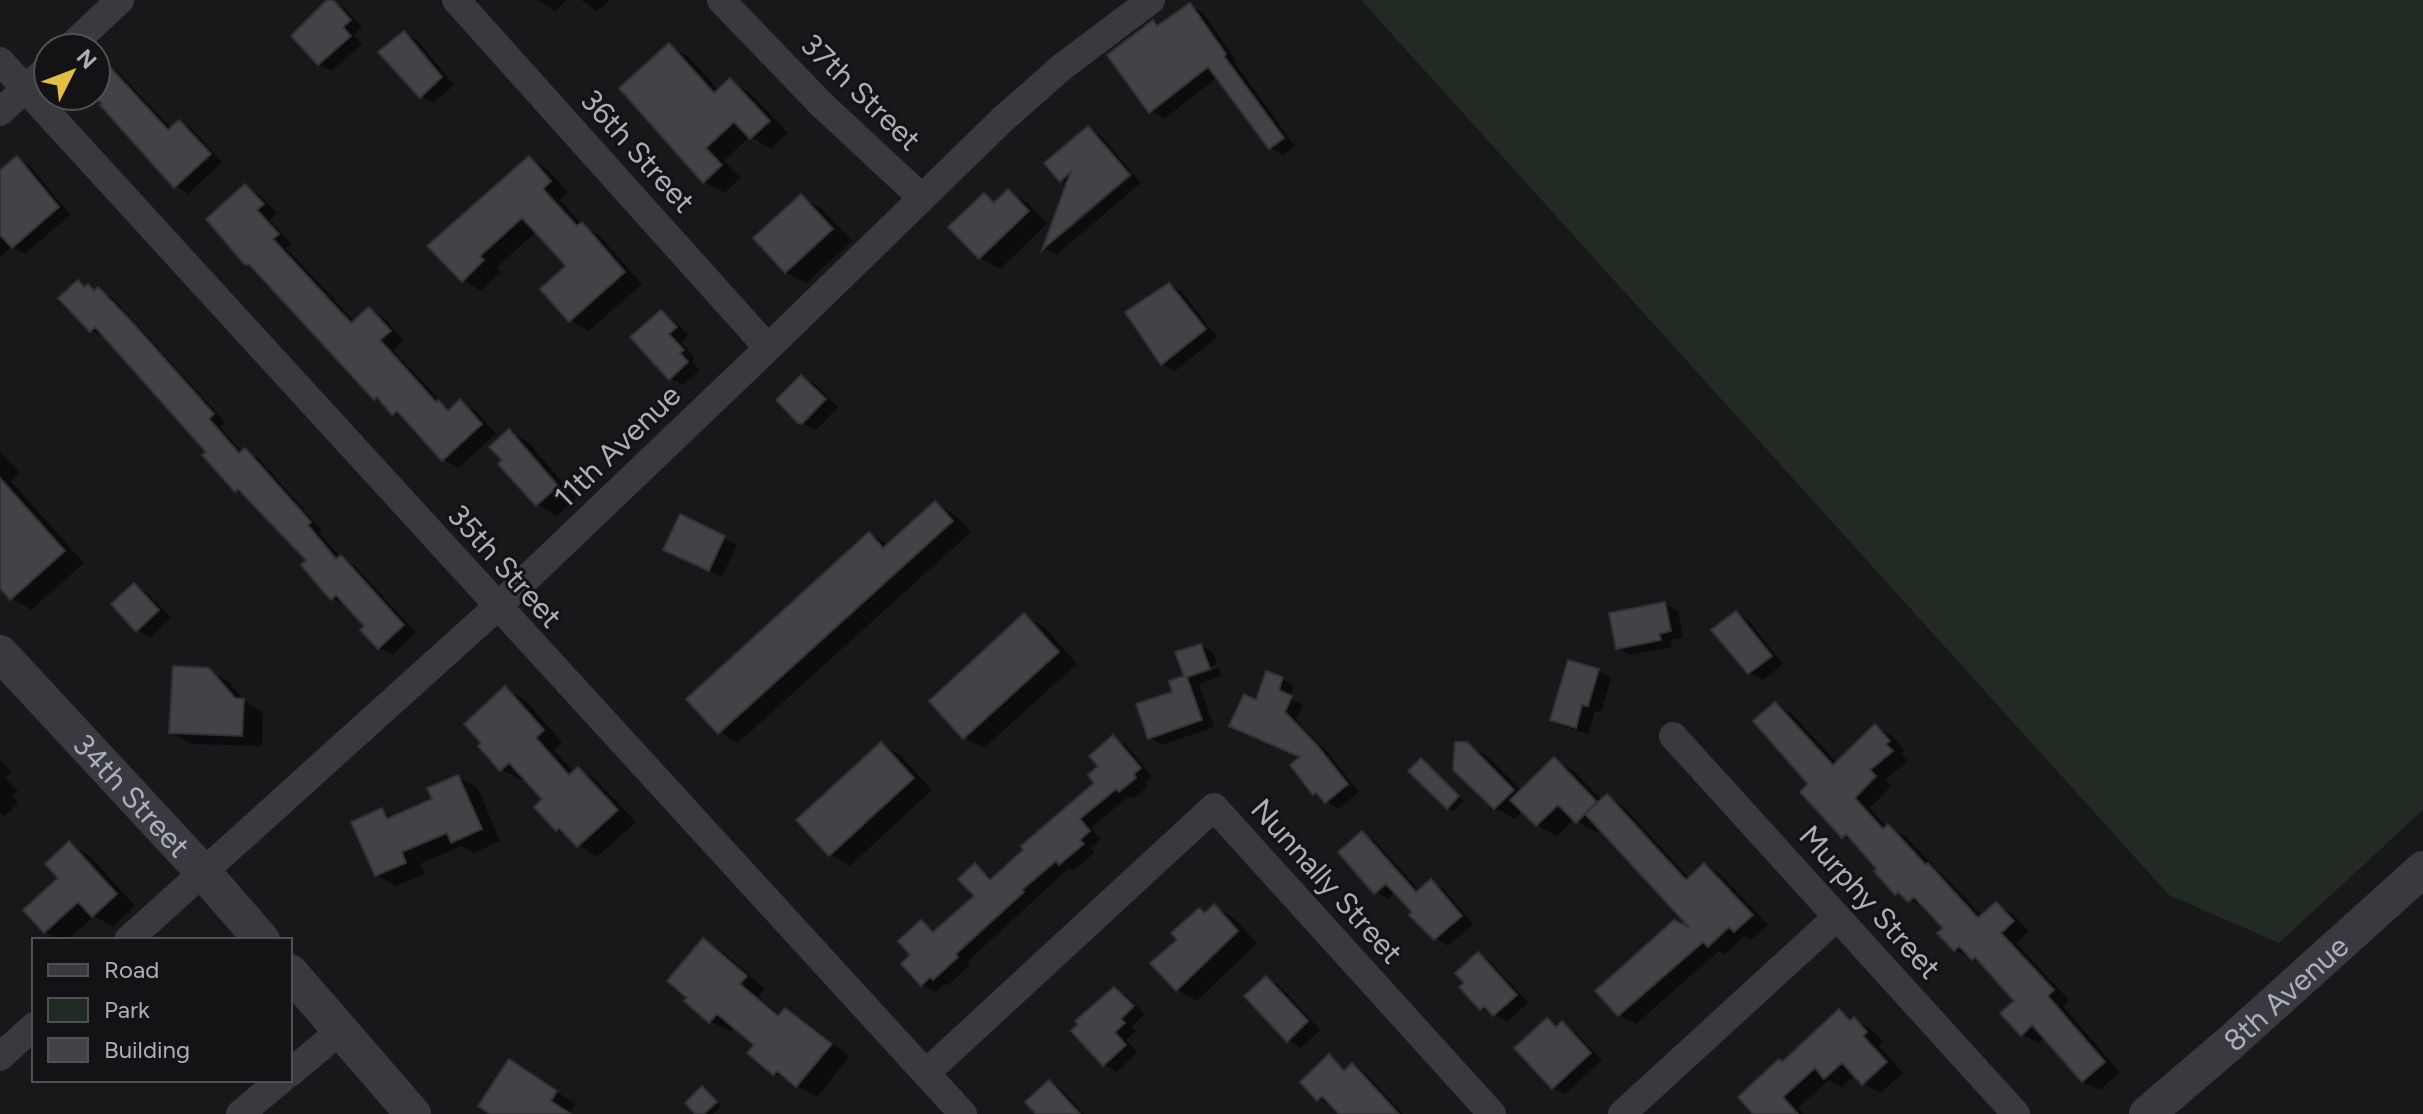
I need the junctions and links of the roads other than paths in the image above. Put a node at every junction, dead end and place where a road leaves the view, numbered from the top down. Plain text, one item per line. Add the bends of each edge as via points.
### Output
1 (120, 0) edge
2 (456, 0) edge
3 (721, 0) edge
4 (1151, 0) edge
5 (86, 32) edge
6 (0, 61) edge
7 (32, 83) edge
8 (25, 89) junction
9 (0, 112) edge
10 (921, 197) junction
11 (768, 348) junction
12 (497, 607) junction
13 (0, 653) edge
14 (1673, 736) dead end
15 (2423, 869) edge
16 (203, 872) junction
17 (1837, 917) junction
18 (130, 938) edge
19 (260, 938) edge
20 (292, 974) edge
21 (32, 1028) edge
22 (341, 1030) junction
23 (0, 1057) edge
24 (292, 1071) edge
25 (926, 1073) junction
26 (279, 1082) edge
27 (240, 1114) edge
28 (413, 1114) edge
29 (963, 1114) edge
30 (1492, 1114) edge
31 (1622, 1114) edge
32 (2016, 1114) edge
33 (2147, 1114) edge

1 - 5 street
2 - 11 street, 36th Street
3 - 10 street, 37th Street
4 - 10 street, 11th Avenue via 1062,67
6 - 8 street, 35th Street
7 - 8 street
8 - 9 street
8 - 12 street, 35th Street
10 - 11 street, 11th Avenue
11 - 12 street, 11th Avenue
12 - 16 street, 11th Avenue
12 - 25 street, 35th Street
13 - 16 street, 34th Street
14 - 17 street, Murphy Street
15 - 33 street, 8th Avenue
16 - 18 street, 11th Avenue
16 - 19 street, 34th Street
17 - 31 street
17 - 32 street, Murphy Street
20 - 22 street
21 - 23 street
22 - 24 street
22 - 28 street
25 - 29 street, 35th Street
25 - 30 street, Nunnally Street via 1214,807
26 - 27 street

